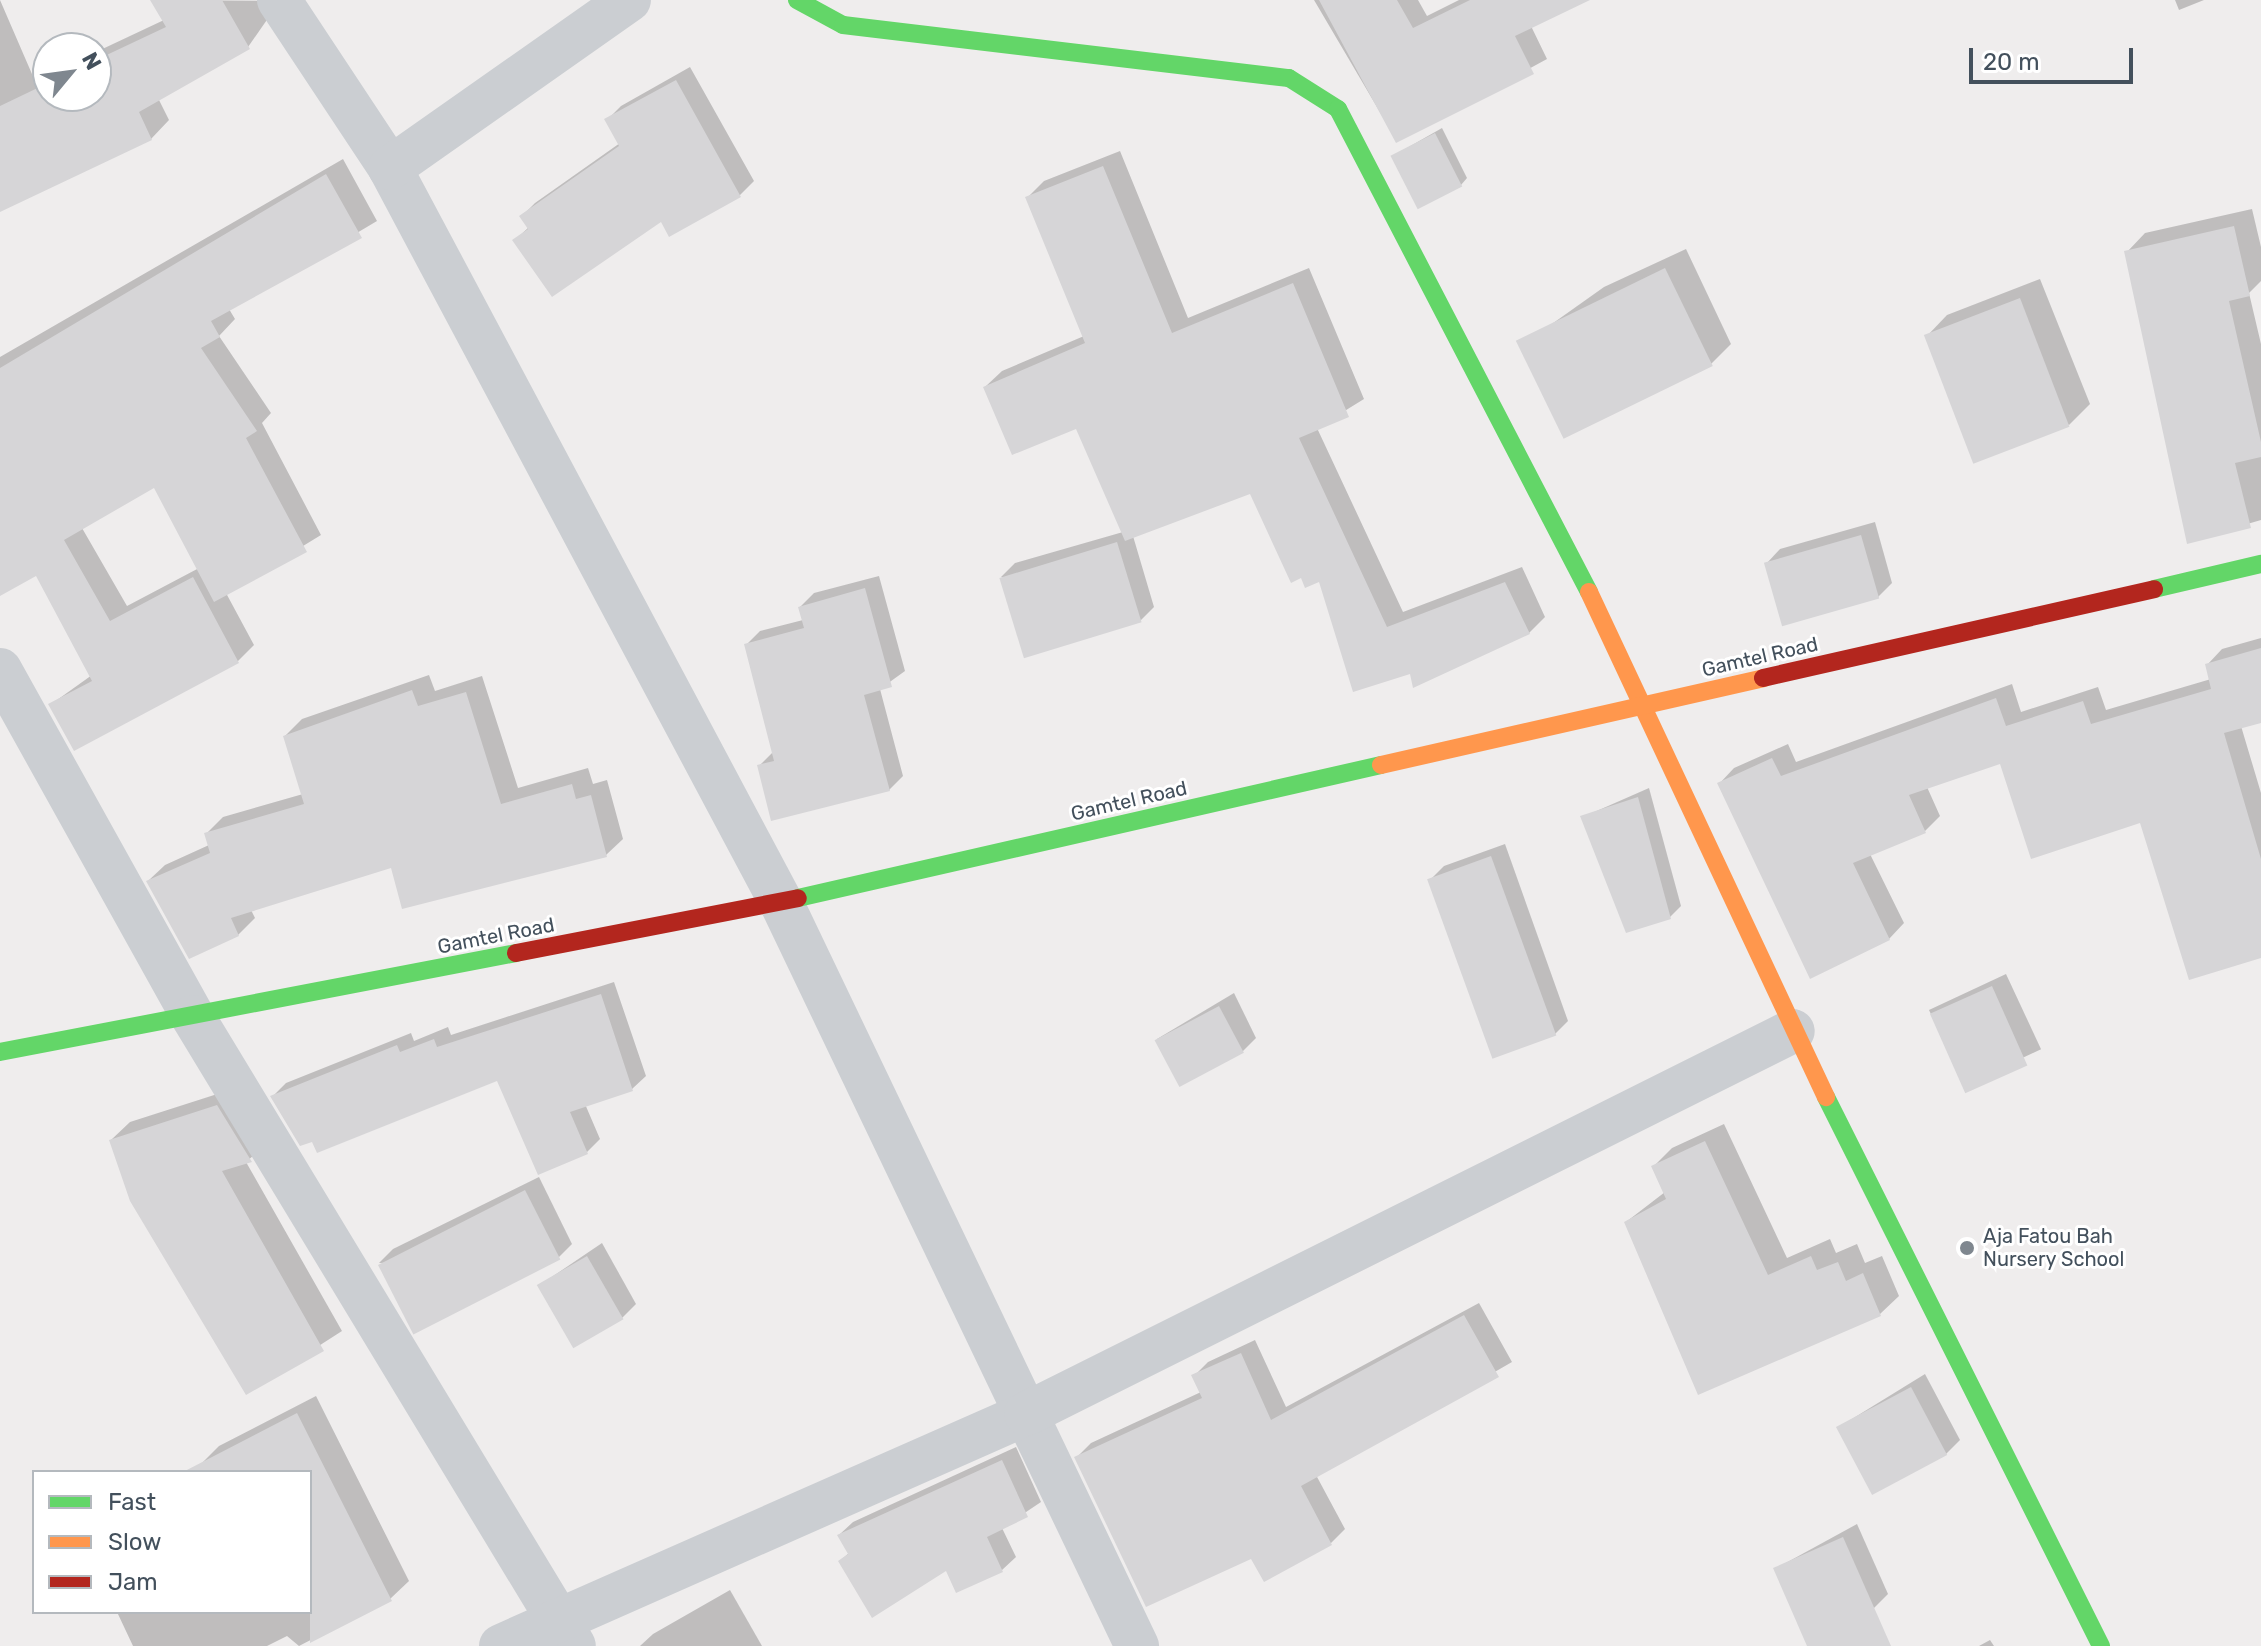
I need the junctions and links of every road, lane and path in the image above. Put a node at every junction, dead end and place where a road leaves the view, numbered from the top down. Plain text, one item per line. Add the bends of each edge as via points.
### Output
1 (279, 0) edge
2 (629, 0) edge
3 (797, 0) edge
4 (390, 168) junction
5 (2261, 564) edge
6 (0, 670) edge
7 (1648, 705) junction
8 (781, 902) junction
9 (193, 1017) junction
10 (1793, 1031) junction
11 (0, 1052) edge
12 (1026, 1414) junction
13 (566, 1632) edge
14 (501, 1646) edge
15 (1137, 1646) edge
16 (2101, 1646) edge

1 - 4 street
2 - 4 street
3 - 7 street via 843,25 1289,78 1338,109
4 - 8 street
5 - 7 street, Gamtel Road
6 - 9 street
7 - 8 street, Gamtel Road
7 - 10 street
8 - 9 street, Gamtel Road
8 - 12 street
9 - 11 street, Gamtel Road
9 - 13 street
10 - 12 street
10 - 16 street
12 - 13 street
12 - 15 street
13 - 14 street

